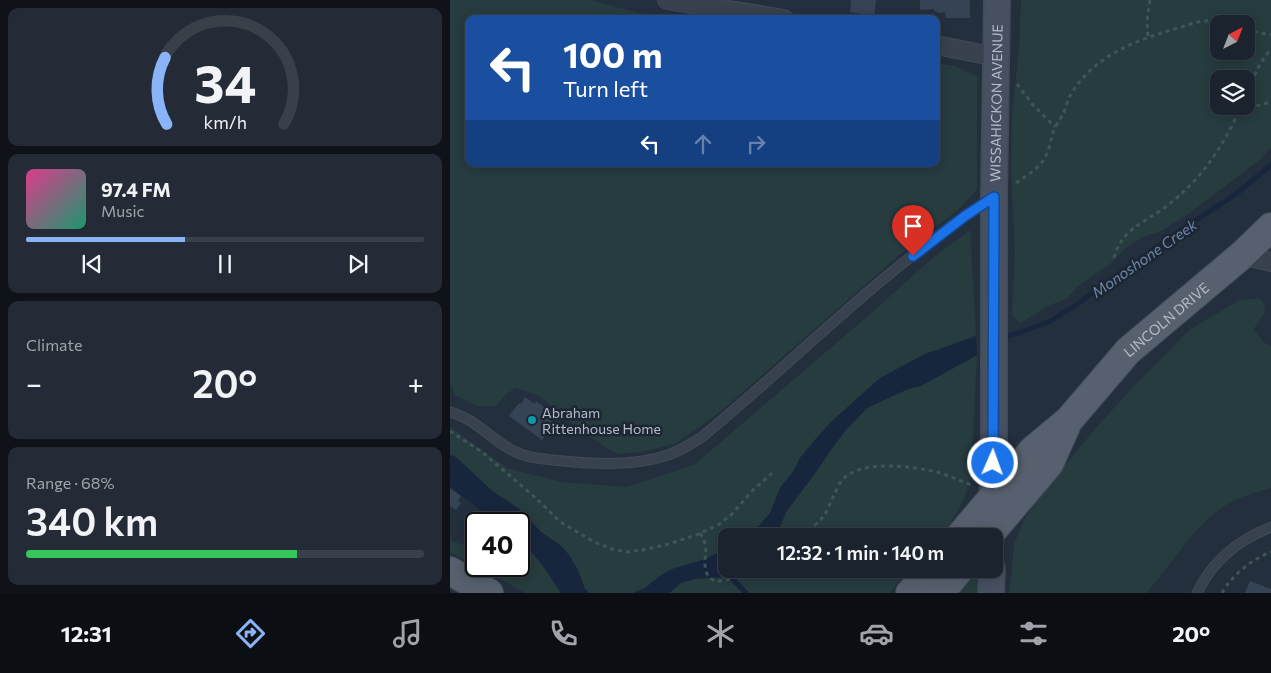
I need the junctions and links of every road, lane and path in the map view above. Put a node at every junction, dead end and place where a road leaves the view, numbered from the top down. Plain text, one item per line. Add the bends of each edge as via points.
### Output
1 (667, 0) edge
2 (997, 0) edge
3 (1150, 0) edge
4 (764, 7) edge
5 (777, 15) edge
6 (1210, 20) edge
7 (1255, 32) edge
8 (1271, 35) edge
9 (1148, 36) junction
10 (940, 45) edge
11 (1271, 49) edge
12 (997, 65) junction
13 (1255, 74) edge
14 (1271, 102) edge
15 (1255, 106) edge
16 (1237, 115) edge
17 (1055, 127) junction
18 (994, 197) junction
19 (1271, 227) edge
20 (1242, 255) junction
21 (1114, 258) dead end
22 (1271, 262) edge
23 (450, 412) edge
24 (1069, 420) junction
25 (450, 431) edge
26 (772, 473) dead end
27 (982, 492) junction
28 (1271, 527) edge
29 (812, 528) edge
30 (964, 528) edge
31 (990, 528) edge
32 (997, 528) edge
33 (700, 533) junction
34 (1270, 554) edge
35 (450, 571) edge
36 (730, 578) edge
37 (924, 578) edge
38 (952, 578) edge
39 (992, 578) edge
40 (489, 593) edge
41 (910, 593) edge
42 (940, 593) edge
43 (991, 593) edge
44 (1197, 593) edge
45 (1222, 593) edge

1 - 4 street
2 - 12 street, WISSAHICKON AVENUE
3 - 9 path
4 - 5 street
6 - 9 path
7 - 8 path
9 - 17 path via 1096,64 1070,96
10 - 12 street
11 - 13 path
12 - 17 path
12 - 18 street, WISSAHICKON AVENUE
14 - 15 path
16 - 21 path via 1197,178 1173,201 1126,234
17 - 18 path via 1041,165
18 - 23 lane via 871,290 686,448 667,455 614,463 538,458 522,455
18 - 27 street, WISSAHICKON AVENUE via 994,432
19 - 20 main road, LINCOLN DRIVE
20 - 22 street
20 - 24 main road, LINCOLN DRIVE via 1128,351
24 - 27 main road, LINCOLN DRIVE
24 - 32 main road, LINCOLN DRIVE via 1048,464
25 - 33 path via 482,452 559,521 594,542 626,552 669,544
26 - 33 path via 732,514
27 - 29 path via 927,470 866,467 851,472 840,483 827,513
27 - 30 main road, LINCOLN DRIVE
27 - 31 street, WISSAHICKON AVENUE
28 - 44 lane via 1241,542 1223,556
33 - 36 path via 706,543 706,572 715,582
34 - 45 path via 1236,576
35 - 40 main road
37 - 41 main road
38 - 42 main road
39 - 43 street

